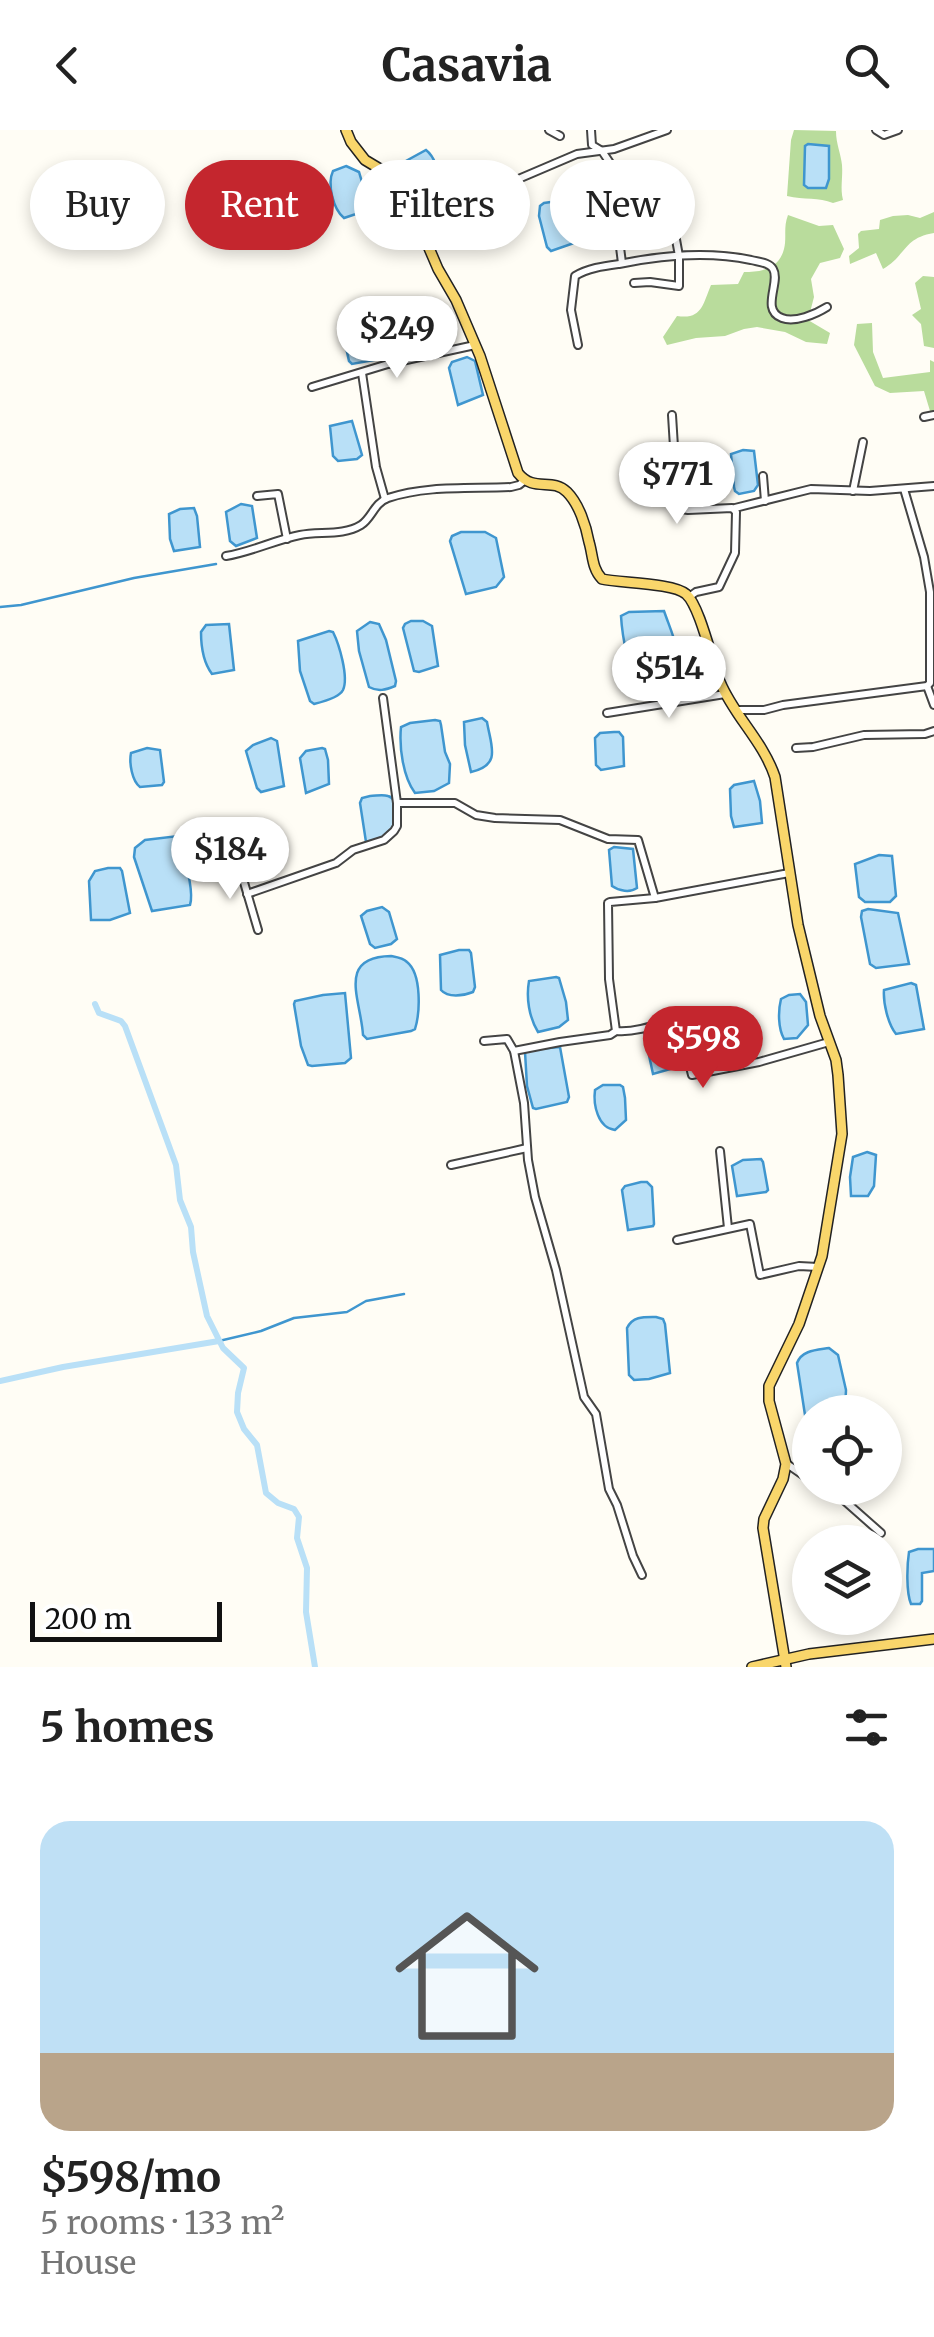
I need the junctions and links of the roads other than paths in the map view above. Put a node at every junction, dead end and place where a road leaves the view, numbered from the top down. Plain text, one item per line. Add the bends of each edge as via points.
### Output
1 (346, 130) edge
2 (548, 130) edge
3 (591, 130) edge
4 (667, 130) edge
5 (876, 130) edge
6 (898, 130) edge
7 (560, 136) dead end
8 (602, 151) junction
9 (364, 160) edge
10 (530, 174) edge
11 (429, 250) edge
12 (678, 250) edge
13 (679, 256) junction
14 (622, 263) junction
15 (634, 283) dead end
16 (826, 307) dead end
17 (475, 344) junction
18 (578, 345) dead end
19 (362, 373) junction
20 (312, 387) dead end
21 (672, 415) dead end
22 (934, 416) edge
23 (924, 417) dead end
24 (863, 442) dead end
25 (763, 476) dead end
26 (524, 481) junction
27 (934, 486) edge
28 (904, 489) junction
29 (853, 491) junction
30 (257, 496) dead end
31 (385, 499) junction
32 (765, 502) junction
33 (735, 508) junction
34 (287, 539) junction
35 (226, 556) dead end
36 (689, 597) junction
37 (927, 686) junction
38 (726, 694) junction
39 (382, 698) dead end
40 (934, 705) edge
41 (735, 710) junction
42 (607, 713) dead end
43 (934, 732) edge
44 (796, 748) dead end
45 (397, 802) junction
46 (238, 862) dead end
47 (789, 873) junction
48 (247, 894) junction
49 (654, 898) junction
50 (258, 930) dead end
51 (616, 1031) junction
52 (484, 1041) dead end
53 (829, 1042) junction
54 (514, 1052) junction
55 (527, 1148) junction
56 (720, 1150) dead end
57 (452, 1164) dead end
58 (728, 1228) junction
59 (677, 1240) dead end
60 (818, 1267) junction
61 (786, 1464) junction
62 (792, 1468) edge
63 (850, 1505) edge
64 (871, 1525) edge
65 (642, 1575) dead end
66 (934, 1639) edge
67 (786, 1663) edge
68 (752, 1667) edge

1 - 9 main road
2 - 7 street
3 - 8 street via 592,144
4 - 8 street
5 - 6 street
8 - 10 street
8 - 14 street via 612,166
11 - 17 main road
12 - 13 street
13 - 14 street
13 - 15 street via 679,286
13 - 16 street via 768,264 774,272 773,310 785,320
14 - 18 street via 575,276 571,310
17 - 19 street
17 - 26 main road
19 - 20 street
19 - 31 street
21 - 33 street via 681,508
22 - 23 street
24 - 29 street
25 - 32 street
26 - 31 street
26 - 36 main road via 566,491 602,579 674,588
27 - 28 street
28 - 29 street
28 - 37 street via 930,592
29 - 32 street via 811,489
30 - 34 street via 278,494
31 - 34 street via 357,527
32 - 33 street
33 - 36 street via 735,553 719,587
34 - 35 street
36 - 38 main road
37 - 40 street
37 - 41 street
38 - 41 main road
38 - 42 street
39 - 45 street
41 - 47 main road via 775,777
43 - 44 street
45 - 48 street via 397,826 384,840
45 - 49 street via 455,804 495,818 560,820 608,839 638,840
46 - 48 street
47 - 49 street
47 - 53 main road
48 - 50 street
49 - 51 street via 608,904
51 - 53 street via 678,1018 692,1075
51 - 54 street
52 - 54 street via 506,1039
53 - 60 main road via 842,1134
54 - 55 street
55 - 57 street
55 - 65 street via 584,1398 596,1414 609,1489
56 - 58 street
58 - 59 street
58 - 60 street via 750,1224 760,1275
60 - 61 main road via 769,1386
61 - 62 street
61 - 67 main road via 763,1528
63 - 64 street
66 - 67 main road via 809,1654
67 - 68 main road

